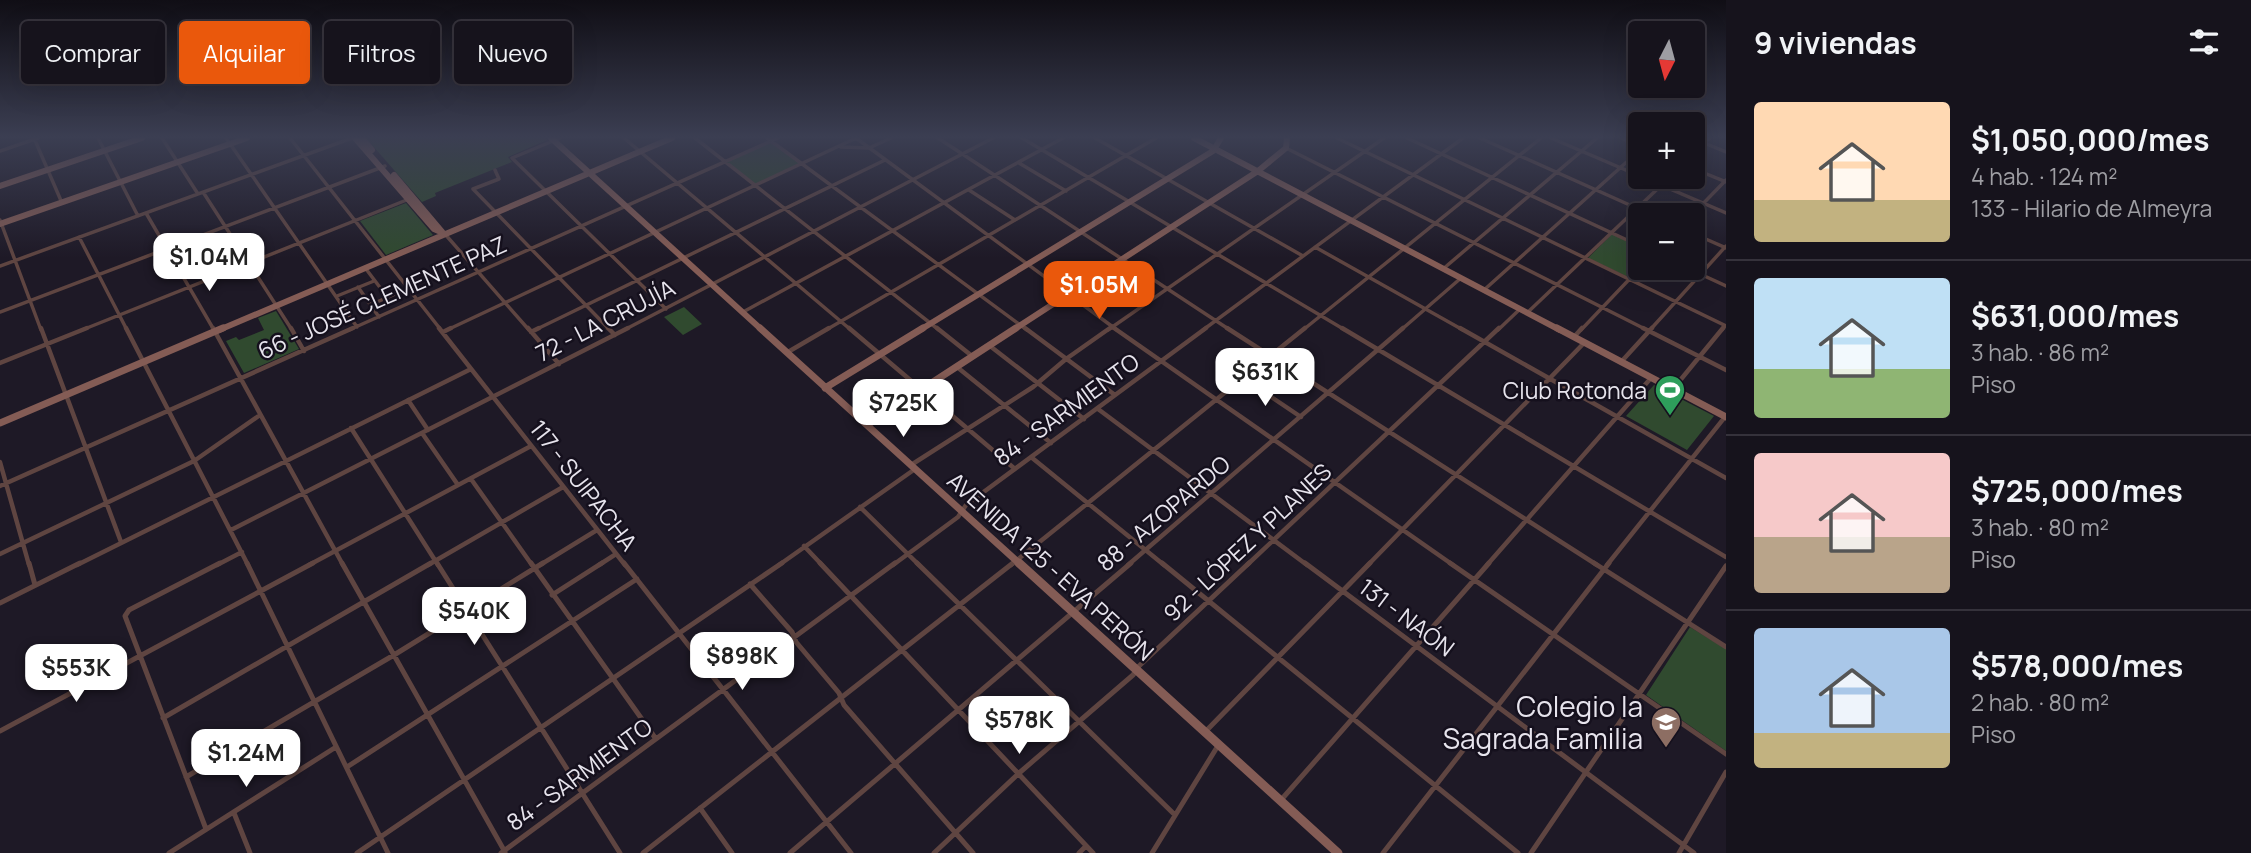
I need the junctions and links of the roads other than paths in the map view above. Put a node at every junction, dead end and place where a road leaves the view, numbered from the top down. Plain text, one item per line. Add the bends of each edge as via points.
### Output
1 (25, 178) edge
2 (51, 178) edge
3 (119, 178) edge
4 (133, 178) edge
5 (188, 178) edge
6 (243, 178) edge
7 (253, 178) edge
8 (322, 178) edge
9 (354, 178) edge
10 (392, 178) edge
11 (499, 178) edge
12 (532, 178) edge
13 (576, 178) edge
14 (595, 178) edge
15 (671, 178) edge
16 (692, 178) edge
17 (746, 178) edge
18 (773, 178) edge
19 (820, 178) edge
20 (848, 178) edge
21 (910, 178) edge
22 (917, 178) edge
23 (992, 178) edge
24 (998, 178) edge
25 (1044, 178) edge
26 (1089, 178) joint
27 (1167, 178) joint
28 (1248, 178) edge
29 (1271, 178) edge
30 (1327, 178) edge
31 (1344, 178) edge
32 (1409, 178) edge
33 (1419, 178) edge
34 (1491, 178) edge
35 (1494, 178) edge
36 (1548, 178) edge
37 (1568, 178) edge
38 (1609, 178) edge
39 (913, 180) junction
40 (1726, 181) edge
41 (121, 182) junction
42 (469, 184) dead end
43 (678, 184) junction
44 (0, 186) edge
45 (756, 186) junction
46 (831, 186) junction
47 (329, 187) junction
48 (473, 189) junction
49 (1657, 189) edge
50 (1667, 189) edge
51 (969, 190) junction
52 (1596, 190) junction
53 (546, 191) junction
54 (1066, 191) junction
55 (200, 193) junction
56 (1303, 195) junction
57 (1529, 195) junction
58 (1384, 197) junction
59 (410, 198) junction
60 (1464, 199) junction
61 (1129, 202) junction
62 (62, 203) junction
63 (944, 203) junction
64 (1210, 203) junction
65 (1643, 203) edge
66 (1701, 203) edge
67 (1704, 203) edge
68 (1628, 205) edge
69 (1705, 205) edge
70 (1040, 206) junction
71 (275, 207) junction
72 (627, 207) junction
73 (861, 208) junction
74 (707, 209) junction
75 (785, 209) junction
76 (497, 212) junction
77 (146, 213) junction
78 (1569, 213) junction
79 (1726, 213) edge
80 (138, 216) junction
81 (1628, 217) edge
82 (1503, 218) junction
83 (356, 220) junction
84 (1015, 220) junction
85 (1351, 221) junction
86 (1, 223) edge
87 (1434, 223) junction
88 (225, 226) junction
89 (581, 227) junction
90 (1172, 228) junction
91 (1256, 229) junction
92 (893, 231) junction
93 (736, 232) junction
94 (814, 232) junction
95 (1080, 232) junction
96 (655, 233) junction
97 (1611, 233) junction
98 (444, 234) junction
99 (988, 236) junction
100 (79, 237) junction
101 (1543, 238) junction
102 (1705, 238) edge
103 (1628, 241) edge
104 (300, 243) junction
105 (1473, 243) junction
106 (1315, 247) junction
107 (1726, 247) edge
108 (167, 248) junction
109 (1403, 248) junction
110 (531, 249) junction
111 (608, 254) junction
112 (1217, 255) junction
113 (1303, 256) junction
114 (846, 257) junction
115 (682, 258) junction
116 (765, 258) junction
117 (1586, 258) junction
118 (385, 259) junction
119 (15, 260) junction
120 (1123, 260) junction
121 (249, 263) junction
122 (1514, 263) junction
123 (938, 265) junction
124 (1027, 265) junction
125 (0, 266) edge
126 (366, 269) junction
127 (1443, 269) junction
128 (1705, 270) edge
129 (479, 272) junction
130 (99, 274) junction
131 (1705, 276) edge
132 (558, 278) junction
133 (1367, 278) junction
134 (1461, 278) junction
135 (1628, 279) edge
136 (1628, 280) edge
137 (1631, 280) edge
138 (1695, 280) edge
139 (374, 281) junction
140 (636, 281) junction
141 (329, 283) junction
142 (796, 284) junction
143 (1266, 284) junction
144 (713, 285) junction
145 (1557, 285) junction
146 (1726, 286) edge
147 (189, 287) junction
148 (358, 287) junction
149 (409, 288) junction
150 (1168, 289) junction
151 (1484, 290) junction
152 (891, 292) junction
153 (978, 294) junction
154 (1068, 295) junction
155 (337, 296) junction
156 (388, 298) junction
157 (30, 300) junction
158 (418, 300) junction
159 (1675, 302) junction
160 (505, 303) junction
161 (276, 305) junction
162 (370, 305) junction
163 (586, 306) junction
164 (1602, 307) junction
165 (666, 309) junction
166 (1424, 310) junction
167 (1524, 311) junction
168 (0, 312) edge
169 (742, 313) junction
170 (120, 314) junction
171 (379, 317) junction
172 (1321, 317) junction
173 (841, 321) junction
174 (1216, 321) junction
175 (930, 324) junction
176 (1020, 325) junction
177 (1726, 326) edge
178 (358, 327) junction
179 (1112, 328) junction
180 (213, 330) junction
181 (1649, 331) junction
182 (443, 332) junction
183 (531, 332) junction
184 (615, 335) junction
185 (1573, 337) junction
186 (1485, 343) junction
187 (1584, 343) junction
188 (47, 344) junction
189 (990, 346) junction
190 (1377, 350) junction
191 (304, 351) junction
192 (787, 353) junction
193 (880, 354) junction
194 (1700, 356) junction
195 (972, 357) junction
196 (1271, 357) junction
197 (1066, 359) junction
198 (144, 360) junction
199 (1160, 362) junction
200 (1621, 362) junction
201 (0, 363) edge
202 (559, 364) junction
203 (957, 367) junction
204 (471, 369) junction
205 (1726, 370) edge
206 (1243, 378) junction
207 (1651, 378) junction
208 (242, 379) junction
209 (1549, 379) junction
210 (1037, 384) junction
211 (1439, 386) junction
212 (825, 388) junction
213 (1673, 389) junction
214 (921, 390) junction
215 (65, 394) junction
216 (1328, 394) junction
217 (1115, 395) junction
218 (493, 397) junction
219 (408, 400) junction
220 (1214, 400) junction
221 (1004, 406) junction
222 (1098, 409) junction
223 (168, 411) junction
224 (260, 415) junction
225 (1617, 416) junction
226 (1301, 417) junction
227 (1726, 417) edge
228 (1084, 418) junction
229 (0, 421) edge
230 (867, 425) junction
231 (1504, 425) junction
232 (967, 427) junction
233 (351, 428) junction
234 (428, 430) junction
235 (422, 433) junction
236 (1389, 433) junction
237 (1274, 441) junction
238 (1051, 443) junction
239 (530, 446) junction
240 (85, 449) junction
241 (1153, 449) junction
242 (1031, 457) junction
243 (1690, 458) junction
244 (372, 459) junction
245 (284, 460) junction
246 (194, 461) junction
247 (0, 462) edge
248 (913, 467) junction
249 (1574, 467) junction
250 (1015, 468) junction
251 (1456, 475) junction
252 (1726, 478) edge
253 (471, 479) junction
254 (3, 484) edge
255 (1336, 484) junction
256 (458, 485) junction
257 (563, 487) junction
258 (1212, 493) junction
259 (303, 494) junction
260 (213, 496) junction
261 (1087, 502) junction
262 (106, 503) junction
263 (860, 507) junction
264 (962, 511) junction
265 (1649, 511) junction
266 (404, 514) junction
267 (1527, 520) junction
268 (502, 524) junction
269 (231, 530) junction
270 (597, 530) junction
271 (1403, 531) junction
272 (1276, 540) junction
273 (121, 542) junction
274 (23, 543) junction
275 (804, 547) junction
276 (1146, 550) junction
277 (335, 551) junction
278 (242, 552) junction
279 (0, 554) edge
280 (617, 554) junction
281 (908, 554) junction
282 (1726, 557) edge
283 (435, 561) junction
284 (1016, 561) junction
285 (1726, 566) edge
286 (533, 569) junction
287 (1604, 570) junction
288 (637, 579) junction
289 (1476, 580) junction
290 (750, 584) junction
291 (35, 585) junction
292 (261, 591) junction
293 (1344, 591) junction
294 (551, 595) junction
295 (850, 596) junction
296 (1208, 601) junction
297 (0, 603) edge
298 (364, 603) junction
299 (960, 604) junction
300 (466, 611) junction
301 (1073, 612) junction
302 (572, 621) junction
303 (1688, 623) junction
304 (678, 634) junction
305 (1554, 634) junction
306 (794, 636) junction
307 (289, 646) junction
308 (1416, 646) junction
309 (1726, 647) edge
310 (901, 651) junction
311 (141, 655) junction
312 (394, 655) junction
313 (1277, 658) junction
314 (1017, 660) junction
315 (502, 666) junction
316 (1137, 670) junction
317 (612, 677) junction
318 (723, 690) junction
319 (1640, 694) junction
320 (841, 698) junction
321 (314, 701) junction
322 (1498, 706) junction
323 (958, 709) junction
324 (427, 714) junction
325 (163, 718) junction
326 (1353, 719) junction
327 (1079, 721) junction
328 (540, 727) junction
329 (0, 732) edge
330 (1206, 732) junction
331 (656, 739) junction
332 (1219, 744) junction
333 (336, 747) junction
334 (772, 753) junction
335 (1726, 754) edge
336 (895, 762) junction
337 (347, 767) junction
338 (1587, 772) junction
339 (1726, 772) edge
340 (1018, 774) junction
341 (186, 777) junction
342 (465, 779) junction
343 (1436, 786) junction
344 (583, 793) junction
345 (1281, 801) junction
346 (700, 808) junction
347 (234, 813) junction
348 (1175, 815) junction
349 (827, 822) junction
350 (206, 829) junction
351 (956, 832) junction
352 (380, 837) junction
353 (1684, 845) junction
354 (1086, 846) junction
355 (503, 852) edge
356 (169, 853) edge
357 (250, 853) edge
358 (357, 853) edge
359 (388, 853) edge
360 (620, 853) edge
361 (643, 853) edge
362 (732, 853) edge
363 (790, 853) edge
364 (851, 853) edge
365 (934, 853) edge
366 (974, 853) edge
367 (1079, 853) edge
368 (1093, 853) edge
369 (1152, 853) edge
370 (1338, 853) edge
371 (1383, 853) edge
372 (1518, 853) edge
373 (1531, 853) edge
374 (1679, 853) edge
375 (1694, 853) edge

1 - 44 main road
2 - 62 street
3 - 41 street
4 - 41 main road
5 - 55 street
6 - 55 street
7 - 71 street
8 - 47 street, 117 - SUIPACHA
9 - 47 street
10 - 59 main road
11 - 48 street
12 - 53 street
13 - 53 main road
14 - 72 main road, AVENIDA 125 - EVA PERÓN
15 - 43 street
16 - 43 street, 66 - JOSÉ CLEMENTE PAZ
17 - 45 street
18 - 45 street
19 - 46 street
20 - 46 street
21 - 39 street
22 - 39 street, 72 - LA CRUJÍA
23 - 51 street
24 - 70 street
25 - 54 street
26 - 54 street
26 - 61 street
27 - 61 main road
27 - 64 street
28 - 64 main road
29 - 56 main road
30 - 56 street
31 - 58 street
32 - 58 street, 84 - SARMIENTO
33 - 60 street
34 - 60 street
35 - 57 street
36 - 57 street
37 - 52 street
38 - 52 street
39 - 63 street
39 - 73 street, 72 - LA CRUJÍA
40 - 67 street
41 - 62 main road
41 - 80 street
42 - 48 street
43 - 72 street, 66 - JOSÉ CLEMENTE PAZ
43 - 74 street
45 - 74 street
45 - 75 street
46 - 73 street
46 - 75 street
47 - 71 street
47 - 83 street, 117 - SUIPACHA
48 - 76 street
49 - 65 street, 92 - LÓPEZ Y PLANES
50 - 66 street
51 - 63 street
51 - 84 street
52 - 68 street
52 - 78 street
53 - 76 main road
53 - 89 street
54 - 70 street
55 - 77 street
55 - 88 street
56 - 85 main road
56 - 91 street
57 - 78 street
57 - 82 street
58 - 85 street, 84 - SARMIENTO
58 - 87 street
59 - 83 street
59 - 98 main road
60 - 82 street
60 - 87 street
61 - 90 street
61 - 95 main road
62 - 86 main road
63 - 92 street
63 - 99 street
64 - 90 main road
64 - 91 street
69 - 79 street
70 - 84 street
70 - 95 street
71 - 88 street
71 - 104 street
72 - 89 street, 66 - JOSÉ CLEMENTE PAZ
72 - 96 main road, AVENIDA 125 - EVA PERÓN
73 - 92 street
73 - 94 street, 72 - LA CRUJÍA
74 - 93 street
74 - 96 street
75 - 93 street
75 - 94 street
76 - 98 main road
76 - 110 street
77 - 80 street
77 - 108 street
78 - 97 street
78 - 101 street
80 - 100 street
81 - 97 street, 92 - LÓPEZ Y PLANES
82 - 101 street
82 - 105 street
83 - 104 street
83 - 118 street, 117 - SUIPACHA
84 - 99 street
85 - 106 street, 84 - SARMIENTO
85 - 109 main road
86 - 119 street
87 - 105 street
87 - 109 street
88 - 108 street
88 - 121 street
89 - 110 street, 66 - JOSÉ CLEMENTE PAZ
89 - 111 street
90 - 112 street
90 - 120 main road
91 - 112 street
91 - 113 street
92 - 114 street
92 - 123 street
93 - 115 street
93 - 116 street
94 - 114 street
94 - 116 street, 72 - LA CRUJÍA
95 - 120 street
95 - 124 main road
96 - 111 street
96 - 115 main road, AVENIDA 125 - EVA PERÓN
97 - 103 street
97 - 117 street, 92 - LÓPEZ Y PLANES
98 - 118 main road
98 - 129 street
99 - 123 street
99 - 124 street
100 - 119 street
100 - 130 street
101 - 117 street
101 - 122 street
102 - 107 street
104 - 121 street
104 - 141 street
105 - 122 street
105 - 127 street
106 - 113 street, 84 - SARMIENTO
106 - 133 street
107 - 128 street
108 - 130 street
108 - 147 street
109 - 127 main road
109 - 133 street
110 - 129 street, 66 - JOSÉ CLEMENTE PAZ
110 - 132 street
111 - 132 street
111 - 140 street
112 - 143 street
112 - 150 street
113 - 143 street, 84 - SARMIENTO
114 - 142 street
114 - 152 street
115 - 140 street
115 - 144 main road, AVENIDA 125 - EVA PERÓN
116 - 142 street
116 - 144 street, 72 - LA CRUJÍA
117 - 135 street
117 - 145 street, 92 - LÓPEZ Y PLANES
118 - 126 main road
118 - 141 main road
118 - 149 street, 117 - SUIPACHA
119 - 125 street
119 - 157 street
120 - 150 street
120 - 154 main road
121 - 147 street
121 - 161 street
122 - 145 street
122 - 151 street
123 - 152 street
123 - 153 street
124 - 153 main road
124 - 154 street
126 - 139 street
126 - 141 main road
127 - 134 main road
129 - 158 street, 66 - JOSÉ CLEMENTE PAZ
129 - 160 street
130 - 157 street
130 - 170 street
131 - 146 street
132 - 160 street
132 - 163 street
133 - 166 street
133 - 172 street
134 - 151 main road
134 - 166 street, 88 - AZOPARDO
136 - 164 street
137 - 159 street
138 - 159 street
139 - 148 street
139 - 156 street
140 - 163 street
140 - 165 street
141 - 155 street
141 - 161 main road
142 - 169 street
142 - 173 street
143 - 172 street
143 - 174 street, 84 - SARMIENTO
144 - 165 street, 72 - LA CRUJÍA
144 - 169 main road, AVENIDA 125 - EVA PERÓN
145 - 164 street
145 - 167 street, 92 - LÓPEZ Y PLANES
147 - 170 street
147 - 180 street
148 - 155 street
148 - 162 street
149 - 156 street
149 - 158 street, 117 - SUIPACHA
150 - 174 street
150 - 179 street
151 - 167 main road
152 - 173 street
152 - 175 street
153 - 175 main road
153 - 176 street
154 - 176 main road
154 - 179 street
155 - 178 street
156 - 162 street
157 - 168 street
157 - 188 street
158 - 171 street, 66 - JOSÉ CLEMENTE PAZ
158 - 182 street, 117 - SUIPACHA
159 - 177 street
159 - 181 street
160 - 182 street
160 - 183 street
161 - 180 main road
161 - 191 street
162 - 171 street
163 - 183 street
163 - 184 street
164 - 181 street
164 - 185 street
165 - 184 street, 72 - LA CRUJÍA
166 - 186 street
166 - 190 street, 88 - AZOPARDO
167 - 185 main road
167 - 186 street, 92 - LÓPEZ Y PLANES
169 - 192 main road, AVENIDA 125 - EVA PERÓN
170 - 188 street
170 - 198 street
171 - 178 street, 66 - JOSÉ CLEMENTE PAZ
172 - 190 street
172 - 196 street
173 - 192 street
173 - 193 street
174 - 196 street
174 - 199 street, 84 - SARMIENTO
175 - 193 main road
175 - 195 street
176 - 189 main road
176 - 197 street
177 - 194 street
178 - 191 street, 66 - JOSÉ CLEMENTE PAZ
179 - 197 street
179 - 199 street
180 - 198 main road
180 - 208 street
181 - 194 street
181 - 200 street
182 - 204 street, 117 - SUIPACHA
183 - 202 street
184 - 202 street, 72 - LA CRUJÍA
185 - 187 main road
186 - 209 street
186 - 211 street, 92 - LÓPEZ Y PLANES
187 - 200 main road
187 - 209 street
188 - 201 street
188 - 215 street
189 - 195 main road
189 - 210 street
190 - 211 street
190 - 216 street, 88 - AZOPARDO
191 - 208 street, 66 - JOSÉ CLEMENTE PAZ
192 - 212 main road, AVENIDA 125 - EVA PERÓN
193 - 212 main road
193 - 214 street
194 - 205 street
194 - 213 street
195 - 203 main road
196 - 206 street
196 - 216 street
197 - 210 street
197 - 217 street
198 - 215 main road
198 - 223 street
199 - 217 street, 84 - SARMIENTO
199 - 220 street
200 - 207 main road
202 - 218 street, 72 - LA CRUJÍA
203 - 214 main road
203 - 221 street
204 - 218 street, 117 - SUIPACHA
204 - 219 street
206 - 220 street
206 - 226 street
207 - 213 main road
207 - 225 street
208 - 223 street, 66 - JOSÉ CLEMENTE PAZ
208 - 224 street
209 - 225 street
209 - 231 street
210 - 221 street
210 - 228 street
211 - 231 street
211 - 236 street, 92 - LÓPEZ Y PLANES
212 - 230 main road, AVENIDA 125 - EVA PERÓN
213 - 227 main road
214 - 230 main road
214 - 232 street
215 - 229 main road
215 - 240 street
216 - 226 street, 88 - AZOPARDO
216 - 236 street
217 - 222 street, 84 - SARMIENTO
218 - 234 street, 72 - LA CRUJÍA
218 - 239 street, 117 - SUIPACHA
219 - 233 street
219 - 234 street
220 - 237 street
220 - 241 street
221 - 232 street
221 - 238 street
222 - 228 street, 84 - SARMIENTO
222 - 241 street, 131 - NAÓN
223 - 240 street, 66 - JOSÉ CLEMENTE PAZ
223 - 246 street
224 - 245 street
224 - 246 street
225 - 243 street
225 - 249 street
226 - 237 street, 88 - AZOPARDO
227 - 243 street
228 - 238 street, 84 - SARMIENTO
230 - 248 main road, AVENIDA 125 - EVA PERÓN
231 - 249 street
231 - 251 street
232 - 248 street
232 - 250 street
233 - 244 street
233 - 245 street
234 - 235 street, 72 - LA CRUJÍA
235 - 244 street, 72 - LA CRUJÍA
235 - 256 street
236 - 251 street
236 - 255 street, 92 - LÓPEZ Y PLANES
237 - 255 street
237 - 258 street, 88 - AZOPARDO
238 - 242 street, 84 - SARMIENTO
239 - 253 street
239 - 257 street, 117 - SUIPACHA
240 - 254 street, 66 - JOSÉ CLEMENTE PAZ
240 - 262 street
241 - 258 street, 131 - NAÓN
241 - 261 street
242 - 250 street, 84 - SARMIENTO
242 - 261 street
243 - 252 street
243 - 265 street
244 - 259 street, 72 - LA CRUJÍA
244 - 266 street
245 - 259 street
245 - 260 street
246 - 260 street
246 - 262 street
247 - 254 street
248 - 263 street
248 - 264 main road, AVENIDA 125 - EVA PERÓN
249 - 265 street
249 - 267 street
250 - 264 street, 84 - SARMIENTO
251 - 267 street
251 - 271 street
253 - 256 street
253 - 268 street
254 - 274 street
255 - 271 street
255 - 272 street, 92 - LÓPEZ Y PLANES
256 - 266 street
257 - 268 street
257 - 270 street, 117 - SUIPACHA
258 - 272 street, 131 - NAÓN
258 - 276 street, 88 - AZOPARDO
259 - 269 street, 72 - LA CRUJÍA
259 - 277 street
260 - 269 street
260 - 273 street
261 - 276 street
261 - 284 street
262 - 273 street
262 - 274 street
263 - 275 street
263 - 281 street
264 - 281 street, 84 - SARMIENTO
264 - 284 main road, AVENIDA 125 - EVA PERÓN
265 - 282 street
265 - 287 street
266 - 277 street
266 - 283 street
267 - 287 street
267 - 289 street
268 - 283 street
268 - 286 street
269 - 278 street
270 - 280 street, 117 - SUIPACHA
270 - 286 street
271 - 289 street
271 - 293 street
272 - 293 street, 131 - NAÓN
272 - 296 street, 92 - LÓPEZ Y PLANES
273 - 291 street
274 - 279 street
274 - 291 street
275 - 290 street
275 - 295 street
276 - 296 street
276 - 301 street, 88 - AZOPARDO
277 - 292 street
277 - 298 street
278 - 292 street
278 - 311 street via 126,613
280 - 288 street, 117 - SUIPACHA
280 - 294 street
281 - 295 street, 84 - SARMIENTO
281 - 299 street
283 - 298 street
283 - 300 street
284 - 299 street
284 - 301 main road, AVENIDA 125 - EVA PERÓN
285 - 303 street
286 - 294 street
286 - 300 street
287 - 303 street
287 - 305 street
288 - 302 street
288 - 304 street, 117 - SUIPACHA
289 - 305 street
289 - 308 street
290 - 304 street
290 - 306 street
291 - 297 street
292 - 307 street
292 - 311 street
293 - 308 street, 131 - NAÓN
293 - 313 street
294 - 302 street
295 - 306 street, 84 - SARMIENTO
295 - 310 street
296 - 313 street
296 - 316 street, 92 - LÓPEZ Y PLANES
298 - 307 street
298 - 312 street
299 - 310 street
299 - 314 street
300 - 312 street
300 - 315 street
301 - 314 street, 88 - AZOPARDO
301 - 316 main road, AVENIDA 125 - EVA PERÓN
302 - 315 street
302 - 317 street
303 - 309 street
303 - 319 street
304 - 317 street
304 - 318 street, 117 - SUIPACHA
305 - 319 street
305 - 322 street
306 - 318 street, 84 - SARMIENTO
306 - 320 street
307 - 321 street
307 - 325 street
308 - 322 street, 131 - NAÓN
308 - 326 street
310 - 320 street
310 - 323 street
311 - 325 street
311 - 329 street
312 - 321 street
312 - 324 street
313 - 326 street
313 - 330 street
314 - 323 street, 88 - AZOPARDO
314 - 327 street
315 - 324 street
315 - 328 street
316 - 327 street, 92 - LÓPEZ Y PLANES
316 - 330 main road, AVENIDA 125 - EVA PERÓN
317 - 328 street
317 - 331 street
318 - 331 street, 84 - SARMIENTO
318 - 334 street, 117 - SUIPACHA
319 - 335 street
319 - 338 street
320 - 334 street
320 - 336 street
321 - 333 street
321 - 341 street
322 - 338 street, 131 - NAÓN
322 - 343 street
323 - 336 street, 88 - AZOPARDO
323 - 340 street
324 - 337 street
324 - 342 street
325 - 341 street
326 - 343 street
326 - 345 street
327 - 340 street, 92 - LÓPEZ Y PLANES
327 - 348 street
328 - 342 street
328 - 344 street
330 - 332 main road, AVENIDA 125 - EVA PERÓN
331 - 344 street, 84 - SARMIENTO
332 - 345 main road, AVENIDA 125 - EVA PERÓN
332 - 348 street
333 - 337 street
333 - 347 street
334 - 346 street
334 - 349 street, 117 - SUIPACHA
336 - 349 street, 88 - AZOPARDO
336 - 351 street
337 - 352 street
338 - 353 street, 131 - NAÓN
338 - 373 street
339 - 353 street
340 - 351 street, 92 - LÓPEZ Y PLANES
340 - 354 street
341 - 350 street
342 - 352 street
342 - 355 street
343 - 371 street
343 - 372 street
344 - 355 street, 84 - SARMIENTO
344 - 360 street
345 - 370 main road, AVENIDA 125 - EVA PERÓN
346 - 361 street
346 - 362 street
347 - 350 street
347 - 357 street
348 - 369 street
349 - 363 street, 88 - AZOPARDO
349 - 364 street, 117 - SUIPACHA
350 - 356 street
351 - 365 street, 92 - LÓPEZ Y PLANES
351 - 366 street
352 - 358 street
352 - 359 street
353 - 374 street
353 - 375 street, 131 - NAÓN
354 - 367 street
354 - 368 street

